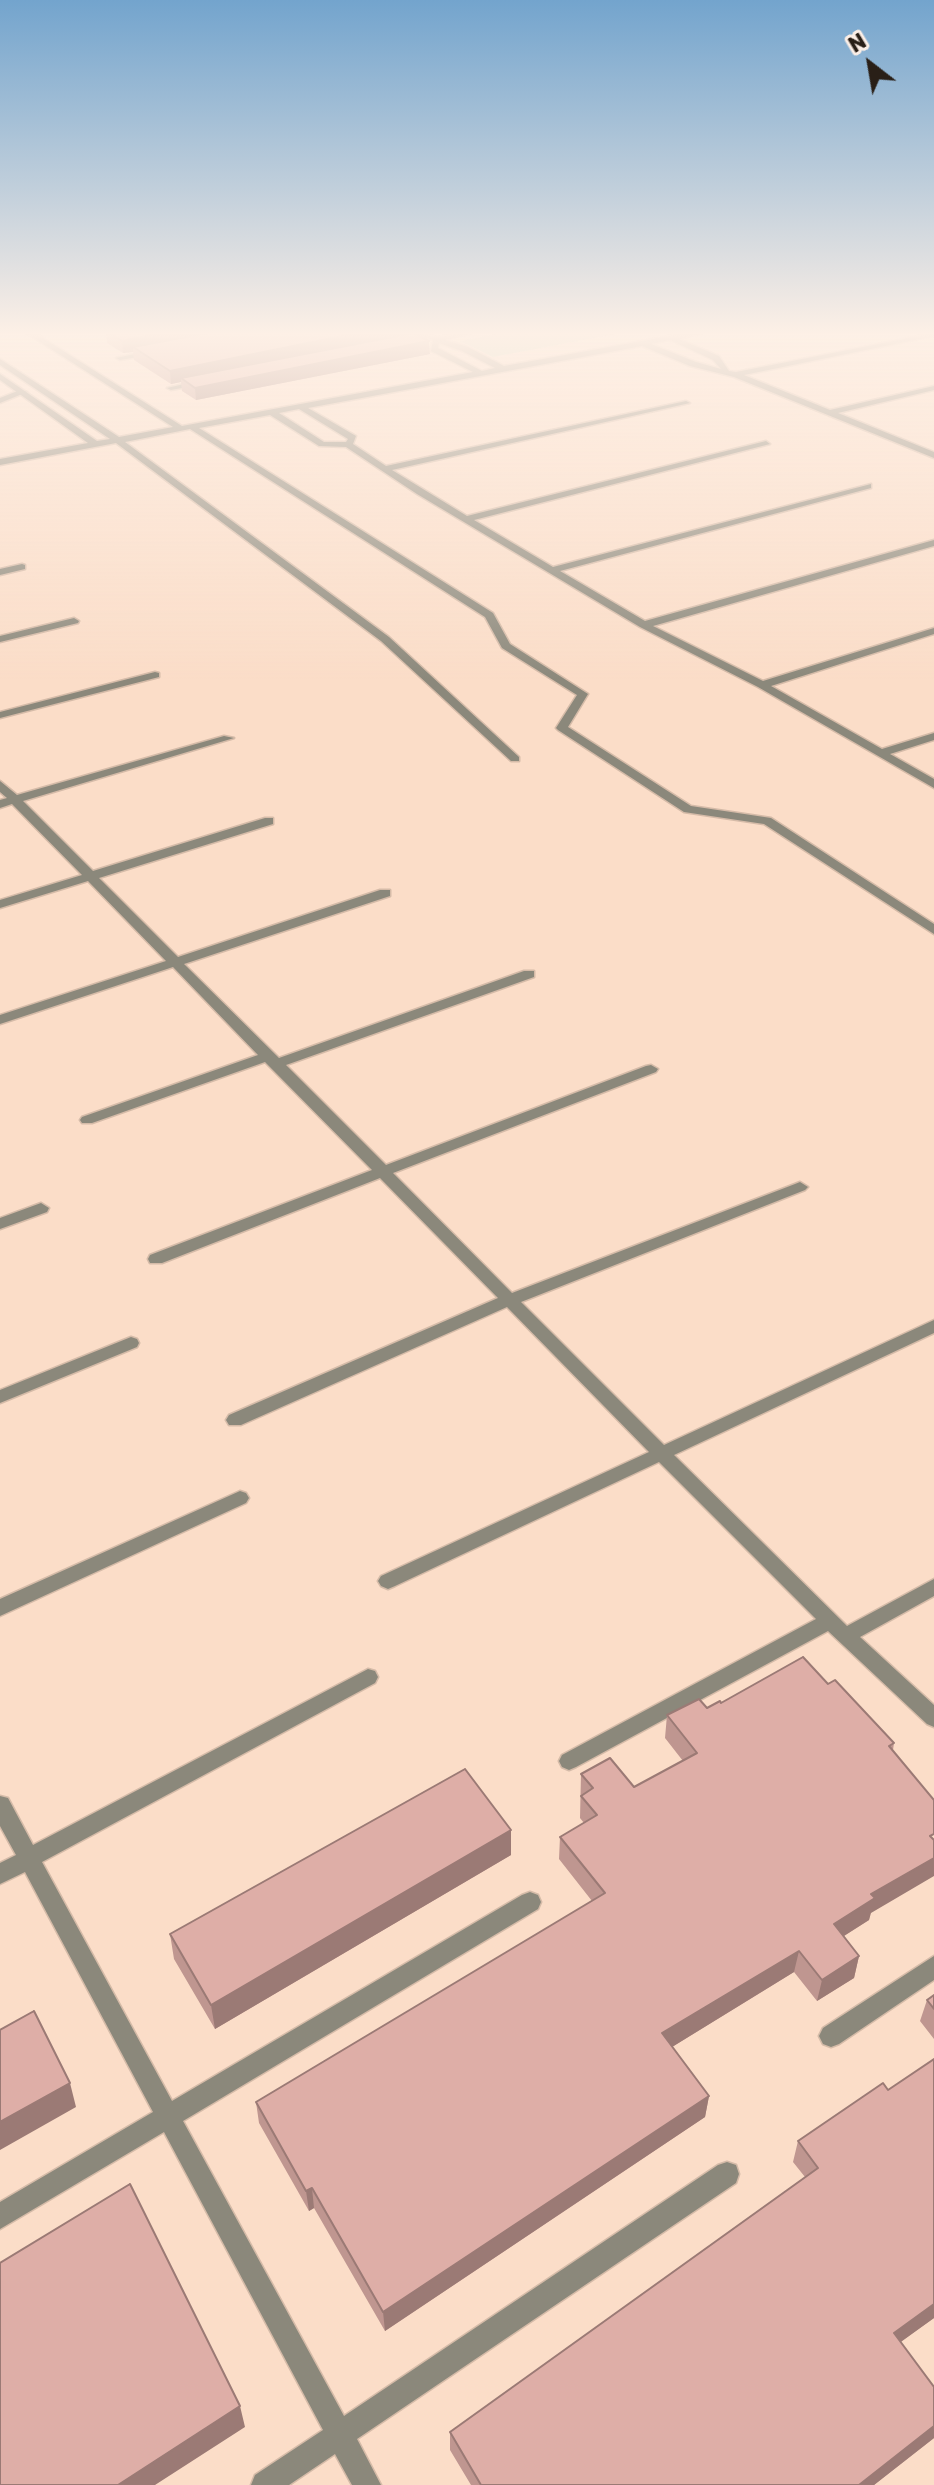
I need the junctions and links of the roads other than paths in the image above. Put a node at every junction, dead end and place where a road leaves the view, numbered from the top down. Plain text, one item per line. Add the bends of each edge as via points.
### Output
1 (69, 449) edge
2 (129, 449) edge
3 (221, 449) edge
4 (354, 449) edge
5 (476, 449) edge
6 (746, 449) edge
7 (0, 462) edge
8 (384, 469) junction
9 (868, 486) dead end
10 (466, 519) junction
11 (934, 543) edge
12 (22, 567) dead end
13 (551, 570) junction
14 (0, 572) edge
15 (74, 621) dead end
16 (644, 625) junction
17 (934, 631) edge
18 (0, 639) edge
19 (155, 675) dead end
20 (762, 685) junction
21 (0, 715) edge
22 (934, 736) edge
23 (228, 738) dead end
24 (882, 753) junction
25 (515, 759) dead end
26 (934, 784) edge
27 (0, 785) edge
28 (8, 802) edge
29 (269, 821) dead end
30 (91, 876) junction
31 (385, 893) dead end
32 (0, 904) edge
33 (934, 930) edge
34 (174, 962) junction
35 (529, 974) dead end
36 (0, 1020) edge
37 (272, 1060) junction
38 (651, 1069) dead end
39 (87, 1120) dead end
40 (381, 1173) junction
41 (800, 1187) dead end
42 (41, 1208) dead end
43 (0, 1224) edge
44 (156, 1259) dead end
45 (509, 1300) junction
46 (934, 1326) edge
47 (131, 1343) dead end
48 (0, 1397) edge
49 (235, 1420) dead end
50 (661, 1453) junction
51 (240, 1498) dead end
52 (388, 1581) dead end
53 (934, 1587) edge
54 (0, 1608) edge
55 (837, 1628) junction
56 (368, 1677) dead end
57 (934, 1718) edge
58 (569, 1761) dead end
59 (0, 1805) edge
60 (29, 1859) junction
61 (0, 1874) edge
62 (530, 1902) dead end
63 (934, 1967) edge
64 (831, 2036) dead end
65 (168, 2115) junction
66 (727, 2174) dead end
67 (0, 2216) edge
68 (339, 2433) junction
69 (265, 2485) edge
70 (367, 2485) edge

1 - 7 street
2 - 25 street via 385,639
3 - 33 street via 489,615 506,646 583,694 562,728 688,809 767,821
4 - 8 street
5 - 8 street
6 - 10 street
8 - 10 street
9 - 13 street
10 - 13 street
11 - 16 street
12 - 14 street
13 - 16 street
15 - 18 street
16 - 20 street
17 - 20 street
19 - 21 street
20 - 24 street
22 - 24 street
23 - 28 street
24 - 26 street
27 - 28 street
28 - 30 street
29 - 30 street
30 - 32 street
30 - 34 street
31 - 34 street
34 - 36 street
34 - 37 street
35 - 37 street
37 - 39 street
37 - 40 street
38 - 40 street
40 - 44 street
40 - 45 street
41 - 45 street
42 - 43 street
45 - 49 street
45 - 50 street
46 - 50 street
47 - 48 street
50 - 52 street
50 - 55 street
51 - 54 street
53 - 55 street
55 - 57 street
55 - 58 street
56 - 60 street
59 - 60 street
60 - 61 street
60 - 65 street
62 - 65 street
63 - 64 street
65 - 67 street
65 - 68 street
66 - 68 street
68 - 69 street
68 - 70 street

